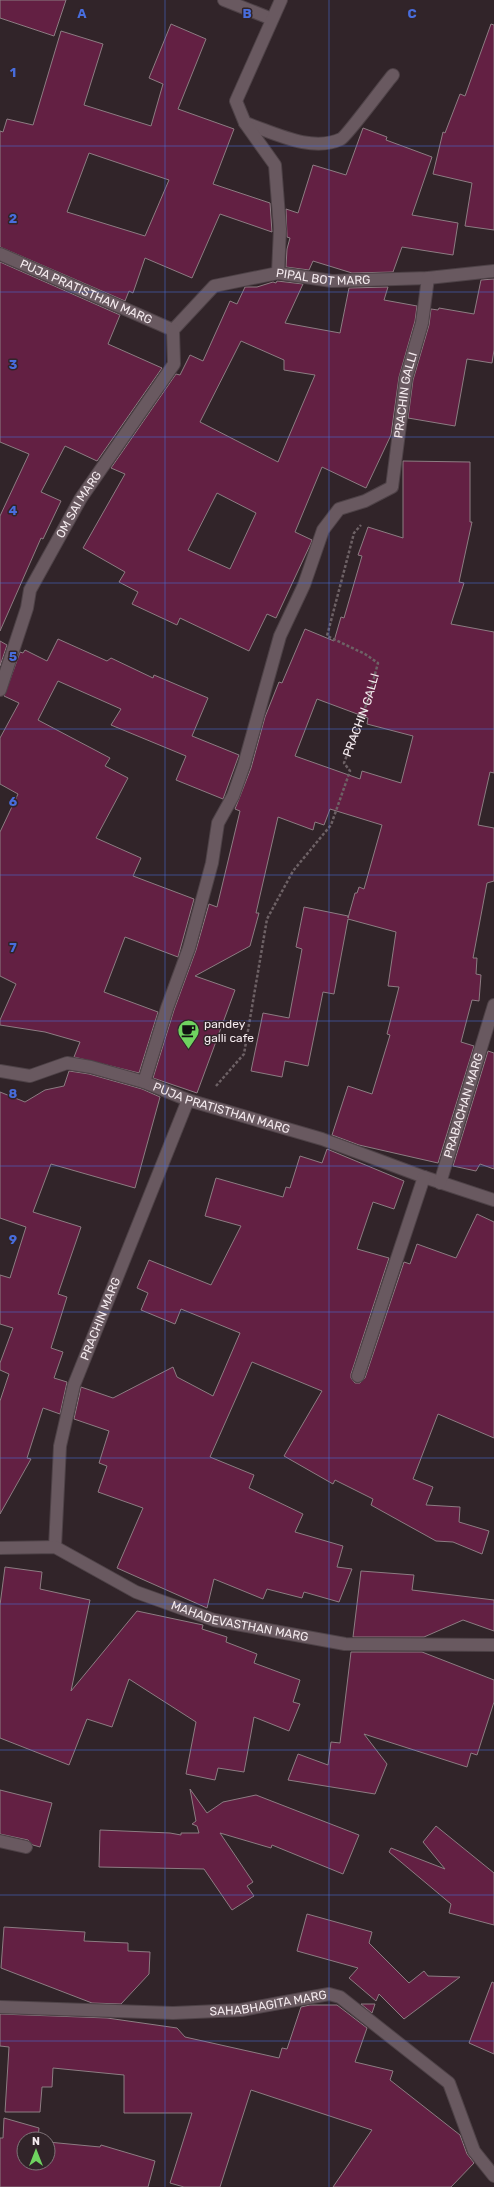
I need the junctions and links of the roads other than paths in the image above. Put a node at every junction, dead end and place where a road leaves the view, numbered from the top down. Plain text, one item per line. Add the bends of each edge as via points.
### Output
1 (224, 0) edge
2 (281, 0) edge
3 (272, 19) junction
4 (393, 75) dead end
5 (245, 123) junction
6 (0, 254) edge
7 (494, 271) edge
8 (278, 273) junction
9 (428, 278) junction
10 (173, 330) junction
11 (0, 690) edge
12 (494, 1005) edge
13 (0, 1071) edge
14 (144, 1082) junction
15 (188, 1100) junction
16 (424, 1177) junction
17 (440, 1183) junction
18 (494, 1200) edge
19 (358, 1376) dead end
20 (55, 1547) junction
21 (0, 1548) edge
22 (494, 1645) edge
23 (0, 1841) edge
24 (26, 1848) dead end
25 (0, 2007) edge
26 (494, 2176) edge

1 - 3 street
2 - 3 street
3 - 5 street via 236,101
4 - 5 street via 342,139 326,143 304,143
5 - 8 street via 275,165 280,229
6 - 10 street, PUJA PRATISTHAN MARG
7 - 9 street, PIPAL BOT MARG
8 - 9 street, PIPAL BOT MARG via 332,281
8 - 10 street, PIPAL BOT MARG via 214,286
9 - 14 street, PRACHIN GALLI via 422,323 406,378 392,488 365,501 339,509 323,530 304,585 280,636 233,796 218,823 212,863 193,934
10 - 11 street, OM SAI MARG via 174,364 81,498 30,590 27,608
12 - 17 street, PRABACHAN MARG
13 - 14 street, PUJA PRATISTHAN MARG via 30,1076 67,1063
14 - 15 street, PUJA PRATISTHAN MARG
15 - 16 street, PUJA PRATISTHAN MARG via 322,1139
15 - 20 street, PRACHIN MARG via 74,1385 60,1446
16 - 17 street, PUJA PRATISTHAN MARG
16 - 19 street
17 - 18 street, PUJA PRATISTHAN MARG
20 - 21 street
20 - 22 street, MAHADEVASTHAN MARG via 136,1592 214,1620 345,1644
23 - 24 street
25 - 26 street, SAHABHAGITA MARG via 173,2013 241,2010 329,1994 340,1997 449,2083 474,2151

